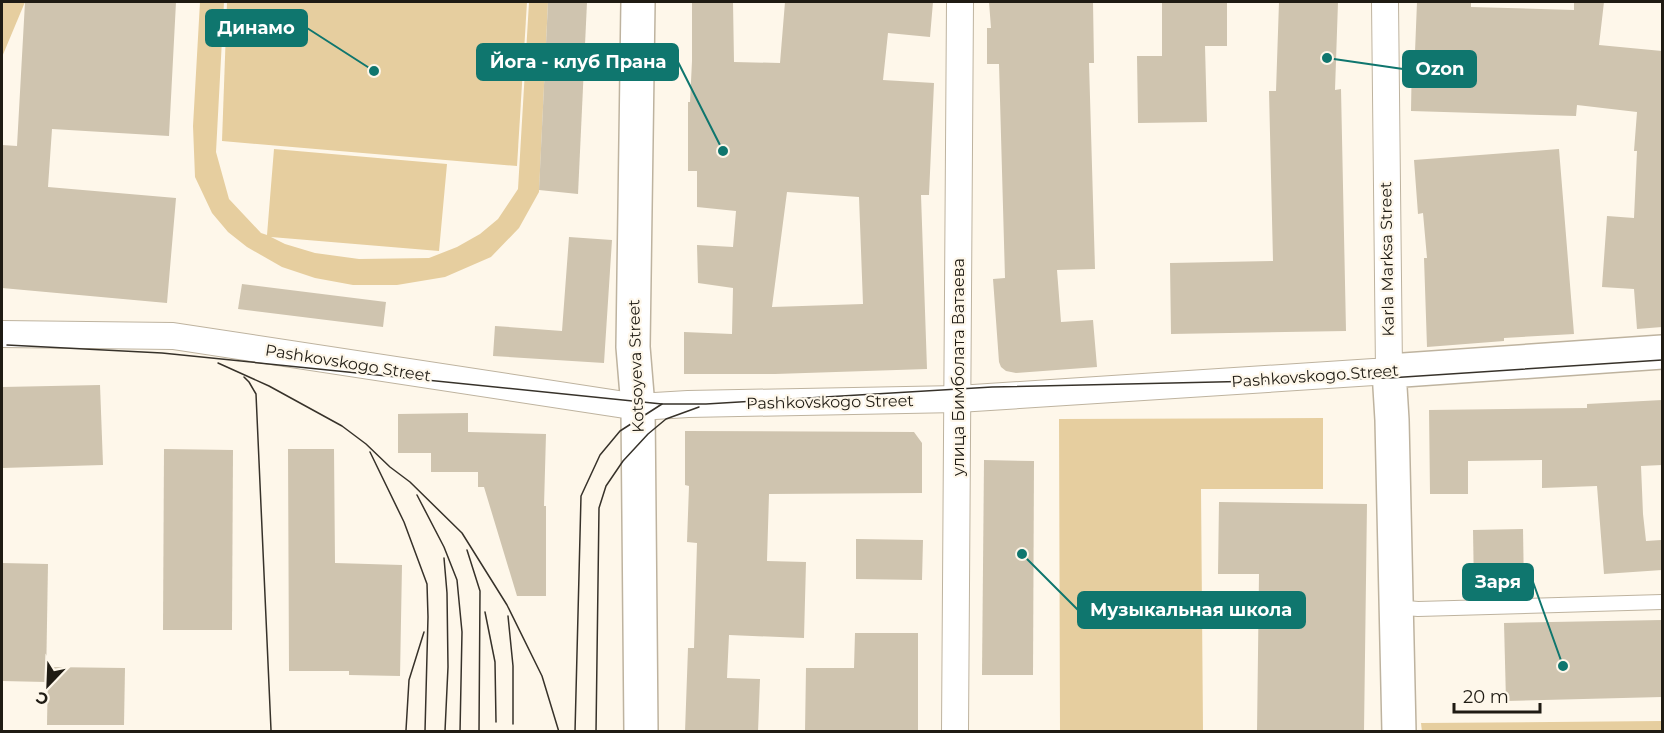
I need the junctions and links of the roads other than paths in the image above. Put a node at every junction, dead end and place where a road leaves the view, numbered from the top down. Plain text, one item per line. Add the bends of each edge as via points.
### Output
1 (638, 2) edge
2 (960, 2) edge
3 (1385, 2) edge
4 (2, 334) edge
5 (1662, 352) edge
6 (1389, 371) junction
7 (958, 399) junction
8 (638, 407) junction
9 (1662, 602) edge
10 (1395, 607) junction
11 (641, 732) edge
12 (955, 732) edge
13 (1399, 732) edge

1 - 8 street, Kotsoyeva Street via 633,347
2 - 7 street, улица Бимболата Ватаева
3 - 6 street, Karla Marksa Street
4 - 8 street, Pashkovskogo Street via 173,336
5 - 6 street, Pashkovskogo Street
6 - 7 street, Pashkovskogo Street
6 - 10 street, Karla Marksa Street
7 - 8 street, Pashkovskogo Street
7 - 12 street, улица Бимболата Ватаева
8 - 11 street, Kotsoyeva Street
9 - 10 lane
10 - 13 street, Karla Marksa Street

